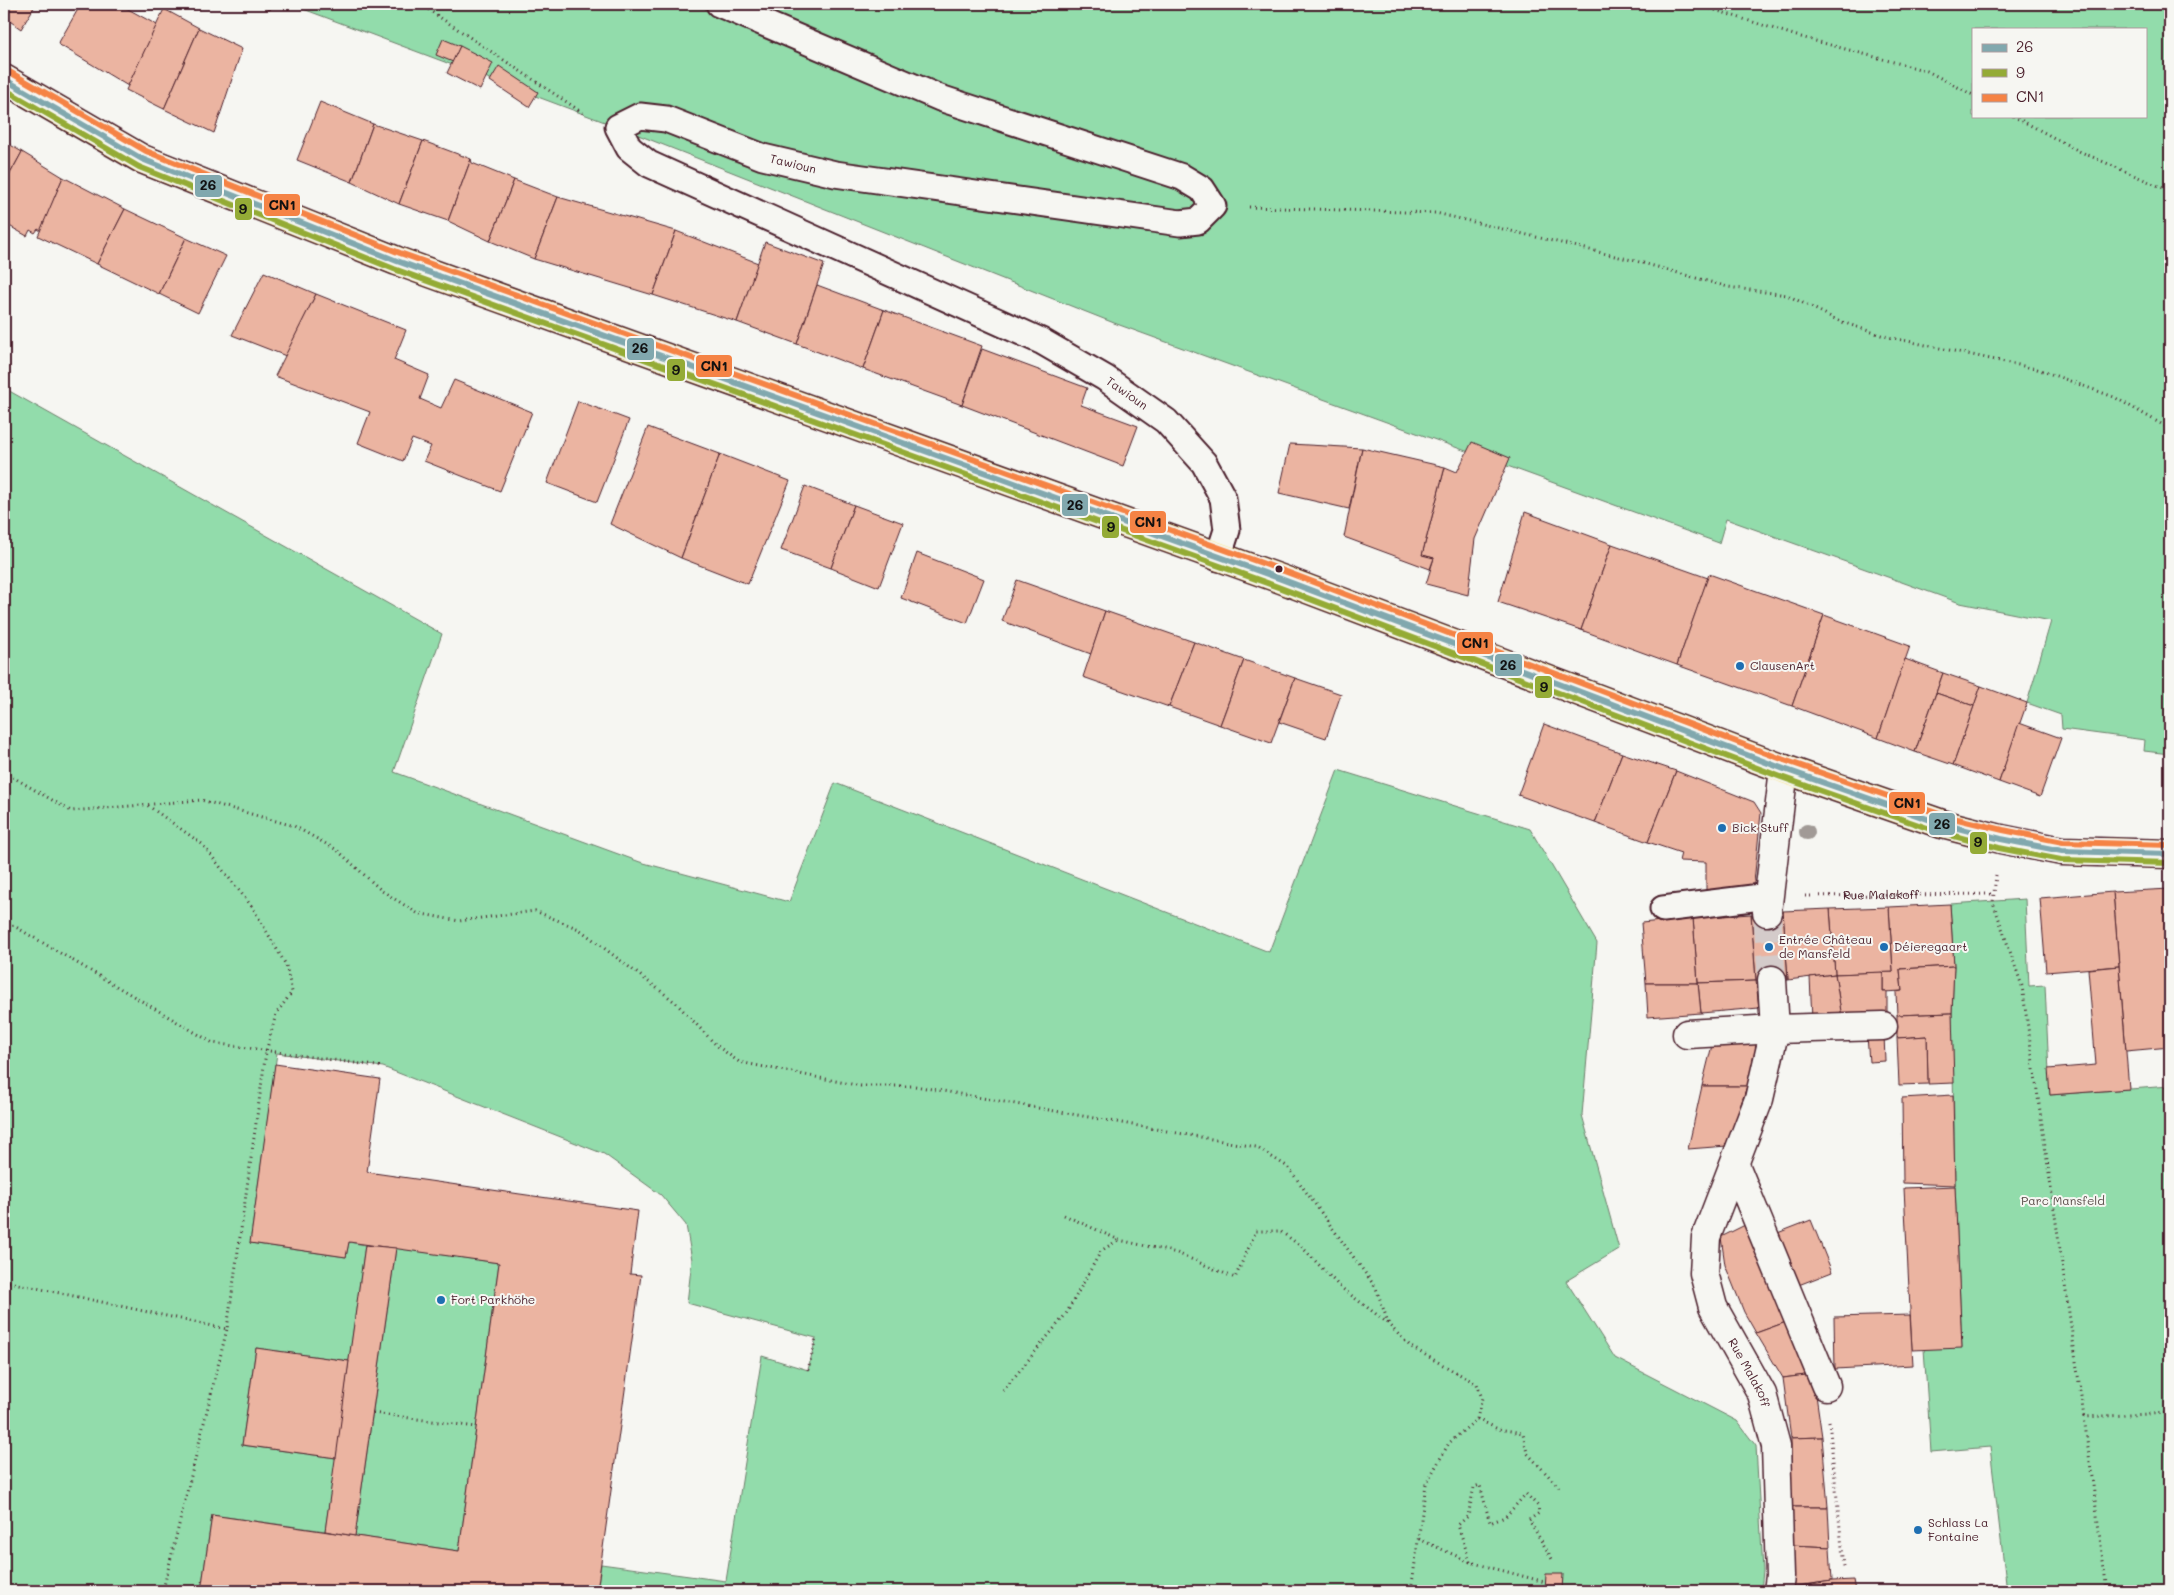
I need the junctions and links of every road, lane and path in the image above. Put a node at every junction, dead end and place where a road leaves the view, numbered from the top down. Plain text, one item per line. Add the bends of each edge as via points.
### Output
1 (420, 4) edge
2 (719, 4) edge
3 (1696, 4) edge
4 (4, 79) edge
5 (1972, 94) edge
6 (2017, 118) edge
7 (618, 127) junction
8 (2170, 191) edge
9 (1213, 206) junction
10 (2170, 429) edge
11 (1218, 558) junction
12 (1784, 769) junction
13 (4, 772) edge
14 (146, 805) junction
15 (2170, 854) edge
16 (1994, 894) dead end
17 (1993, 902) dead end
18 (1768, 904) junction
19 (1663, 909) dead end
20 (4, 920) edge
21 (1772, 980) tunnel mouth
22 (1883, 1026) dead end
23 (1775, 1028) junction
24 (1687, 1034) dead end
25 (266, 1052) junction
26 (383, 1067) dead end
27 (1735, 1165) junction
28 (1064, 1214) dead end
29 (1119, 1240) junction
30 (4, 1281) edge
31 (1389, 1325) junction
32 (227, 1329) junction
33 (816, 1338) dead end
34 (808, 1370) dead end
35 (1826, 1386) joint
36 (1003, 1391) dead end
37 (373, 1413) dead end
38 (2170, 1413) edge
39 (2084, 1417) junction
40 (1477, 1419) junction
41 (476, 1427) dead end
42 (1558, 1487) dead end
43 (1418, 1539) junction
44 (1552, 1559) dead end
45 (1470, 1562) junction
46 (1844, 1567) dead end
47 (1545, 1582) dead end
48 (162, 1591) edge
49 (1411, 1591) edge
50 (1778, 1591) edge
51 (2107, 1591) edge

1 - 7 path via 585,115
2 - 9 lane via 940,98 1182,178 1202,189
3 - 5 path via 1797,36 1927,71
4 - 11 main road via 142,159 397,261
6 - 8 path via 2079,151
7 - 9 lane, Tawioun via 640,116 666,119 764,157 835,174 1180,223 1198,221
7 - 11 lane, Tawioun via 628,148 649,164 1041,341 1105,378 1166,421 1204,463 1223,498 1227,530
9 - 10 path via 1436,213 1636,261 1728,287 1787,295 1839,321 1884,336 2037,368 2114,397
11 - 12 main road
12 - 15 main road via 1942,824 2001,839 2062,851
12 - 18 street
13 - 14 path via 71,811
14 - 25 path via 202,844 253,908 286,966 292,992 276,1014
14 - 31 path via 201,800 294,826 337,850 382,891 417,912 459,921 536,911 580,929 675,1002 716,1045 739,1062 862,1086 915,1086 1256,1147 1288,1167 1376,1288
16 - 18 path, Rue Malakoff
17 - 39 path via 2022,986
18 - 19 lane
20 - 25 path via 213,1043
21 - 23 street, Rue Malakoff
22 - 23 street
23 - 24 street
23 - 27 street, Rue Malakoff via 1759,1099
25 - 26 path
25 - 32 path
27 - 35 street
27 - 50 street, Rue Malakoff via 1706,1237 1704,1273 1713,1307 1762,1394 1776,1446
28 - 29 path
29 - 31 path via 1177,1253 1235,1278 1256,1231 1280,1231 1302,1248 1339,1286
29 - 36 path via 1101,1251 1066,1314
30 - 32 path
31 - 40 path via 1411,1348 1477,1384 1482,1398
32 - 48 path
33 - 34 path
35 - 46 path
37 - 41 path
38 - 39 path
39 - 51 path
40 - 42 path via 1498,1429 1523,1432 1527,1453
40 - 43 path via 1449,1443 1426,1484
43 - 45 path
43 - 49 path
44 - 45 path via 1529,1520 1539,1513 1538,1506 1526,1494 1506,1517 1490,1524 1480,1485 1474,1487 1468,1516 1458,1525
45 - 47 path

